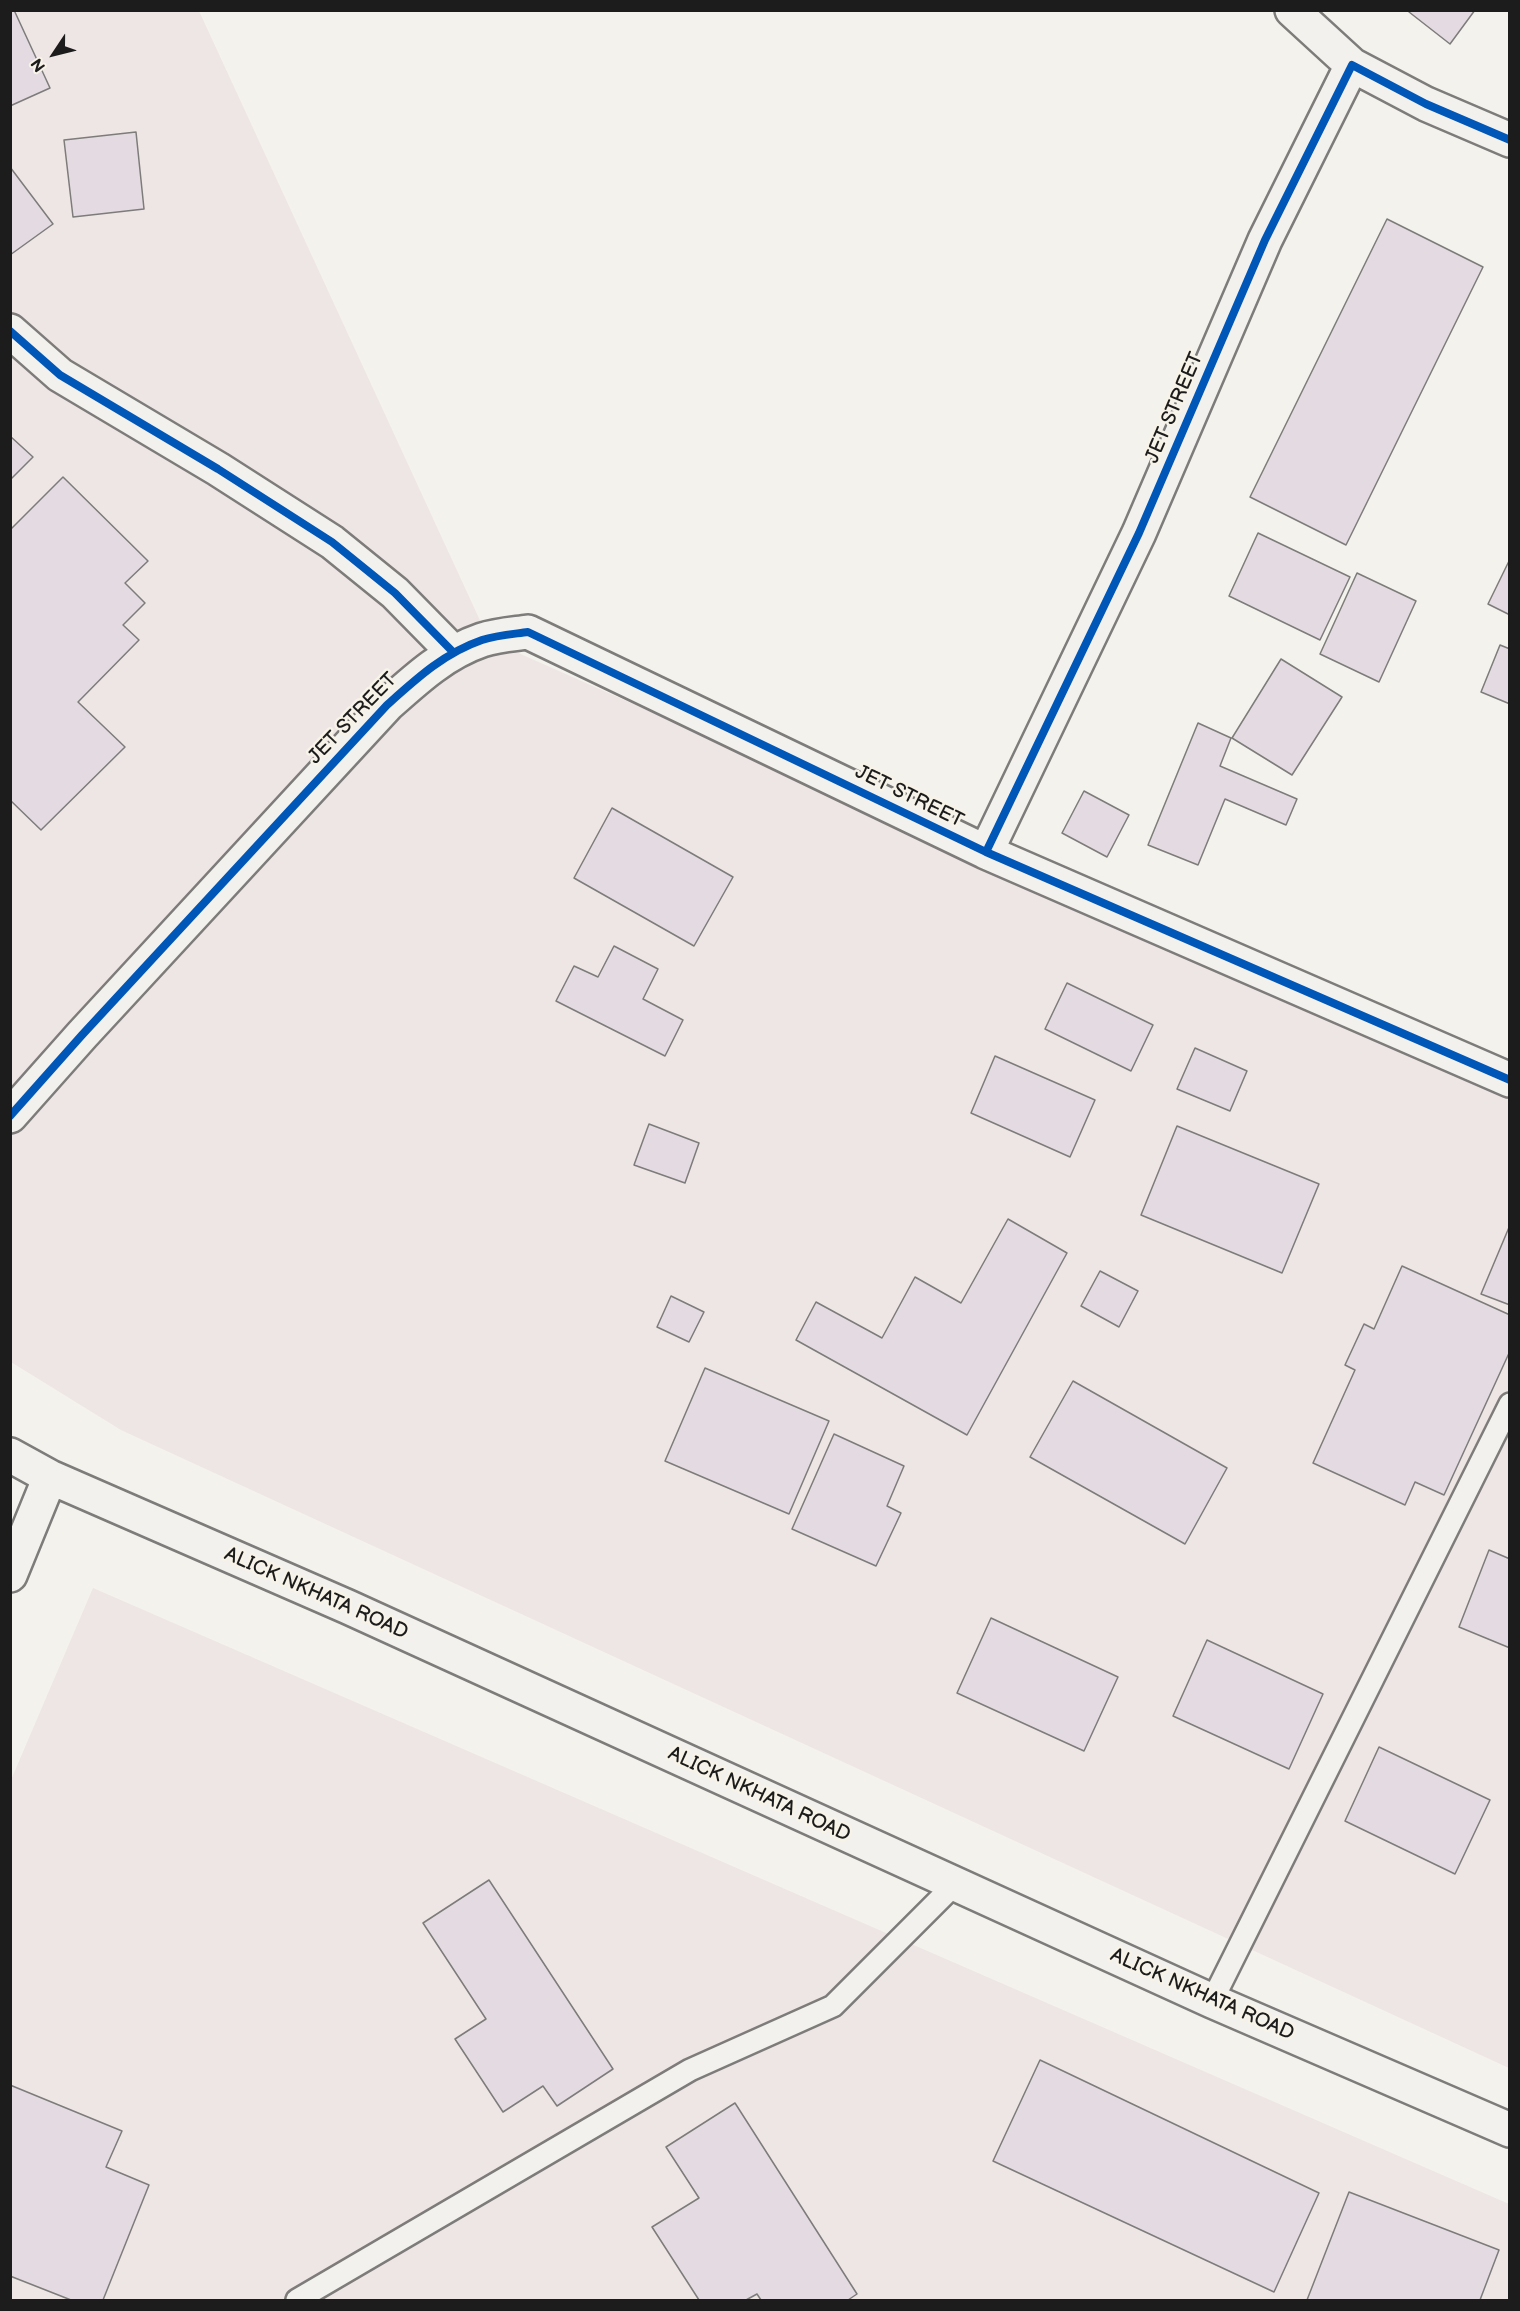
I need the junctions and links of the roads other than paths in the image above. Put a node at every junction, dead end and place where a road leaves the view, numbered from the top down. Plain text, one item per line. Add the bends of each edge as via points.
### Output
1 (1292, 10) edge
2 (1352, 65) junction
3 (1509, 140) edge
4 (10, 331) edge
5 (453, 652) junction
6 (986, 852) junction
7 (1509, 1080) edge
8 (10, 1116) edge
9 (1509, 1404) edge
10 (10, 1455) edge
11 (50, 1477) junction
12 (10, 1575) edge
13 (955, 1884) junction
14 (1212, 2001) junction
15 (1509, 2130) edge
16 (297, 2301) edge

1 - 2 street
2 - 3 street via 1426,104
2 - 6 street, JET STREET via 1265,240 1139,533
4 - 5 street via 60,375 219,469 332,542 395,593
5 - 6 street, JET STREET via 484,639 528,632
5 - 8 street, JET STREET via 387,705
6 - 7 street
9 - 14 lane
10 - 11 street, ALICK NKHATA ROAD
11 - 12 street
11 - 13 street, ALICK NKHATA ROAD via 348,1607
13 - 14 street, ALICK NKHATA ROAD
13 - 16 lane via 833,2006 690,2070
14 - 15 street, ALICK NKHATA ROAD

